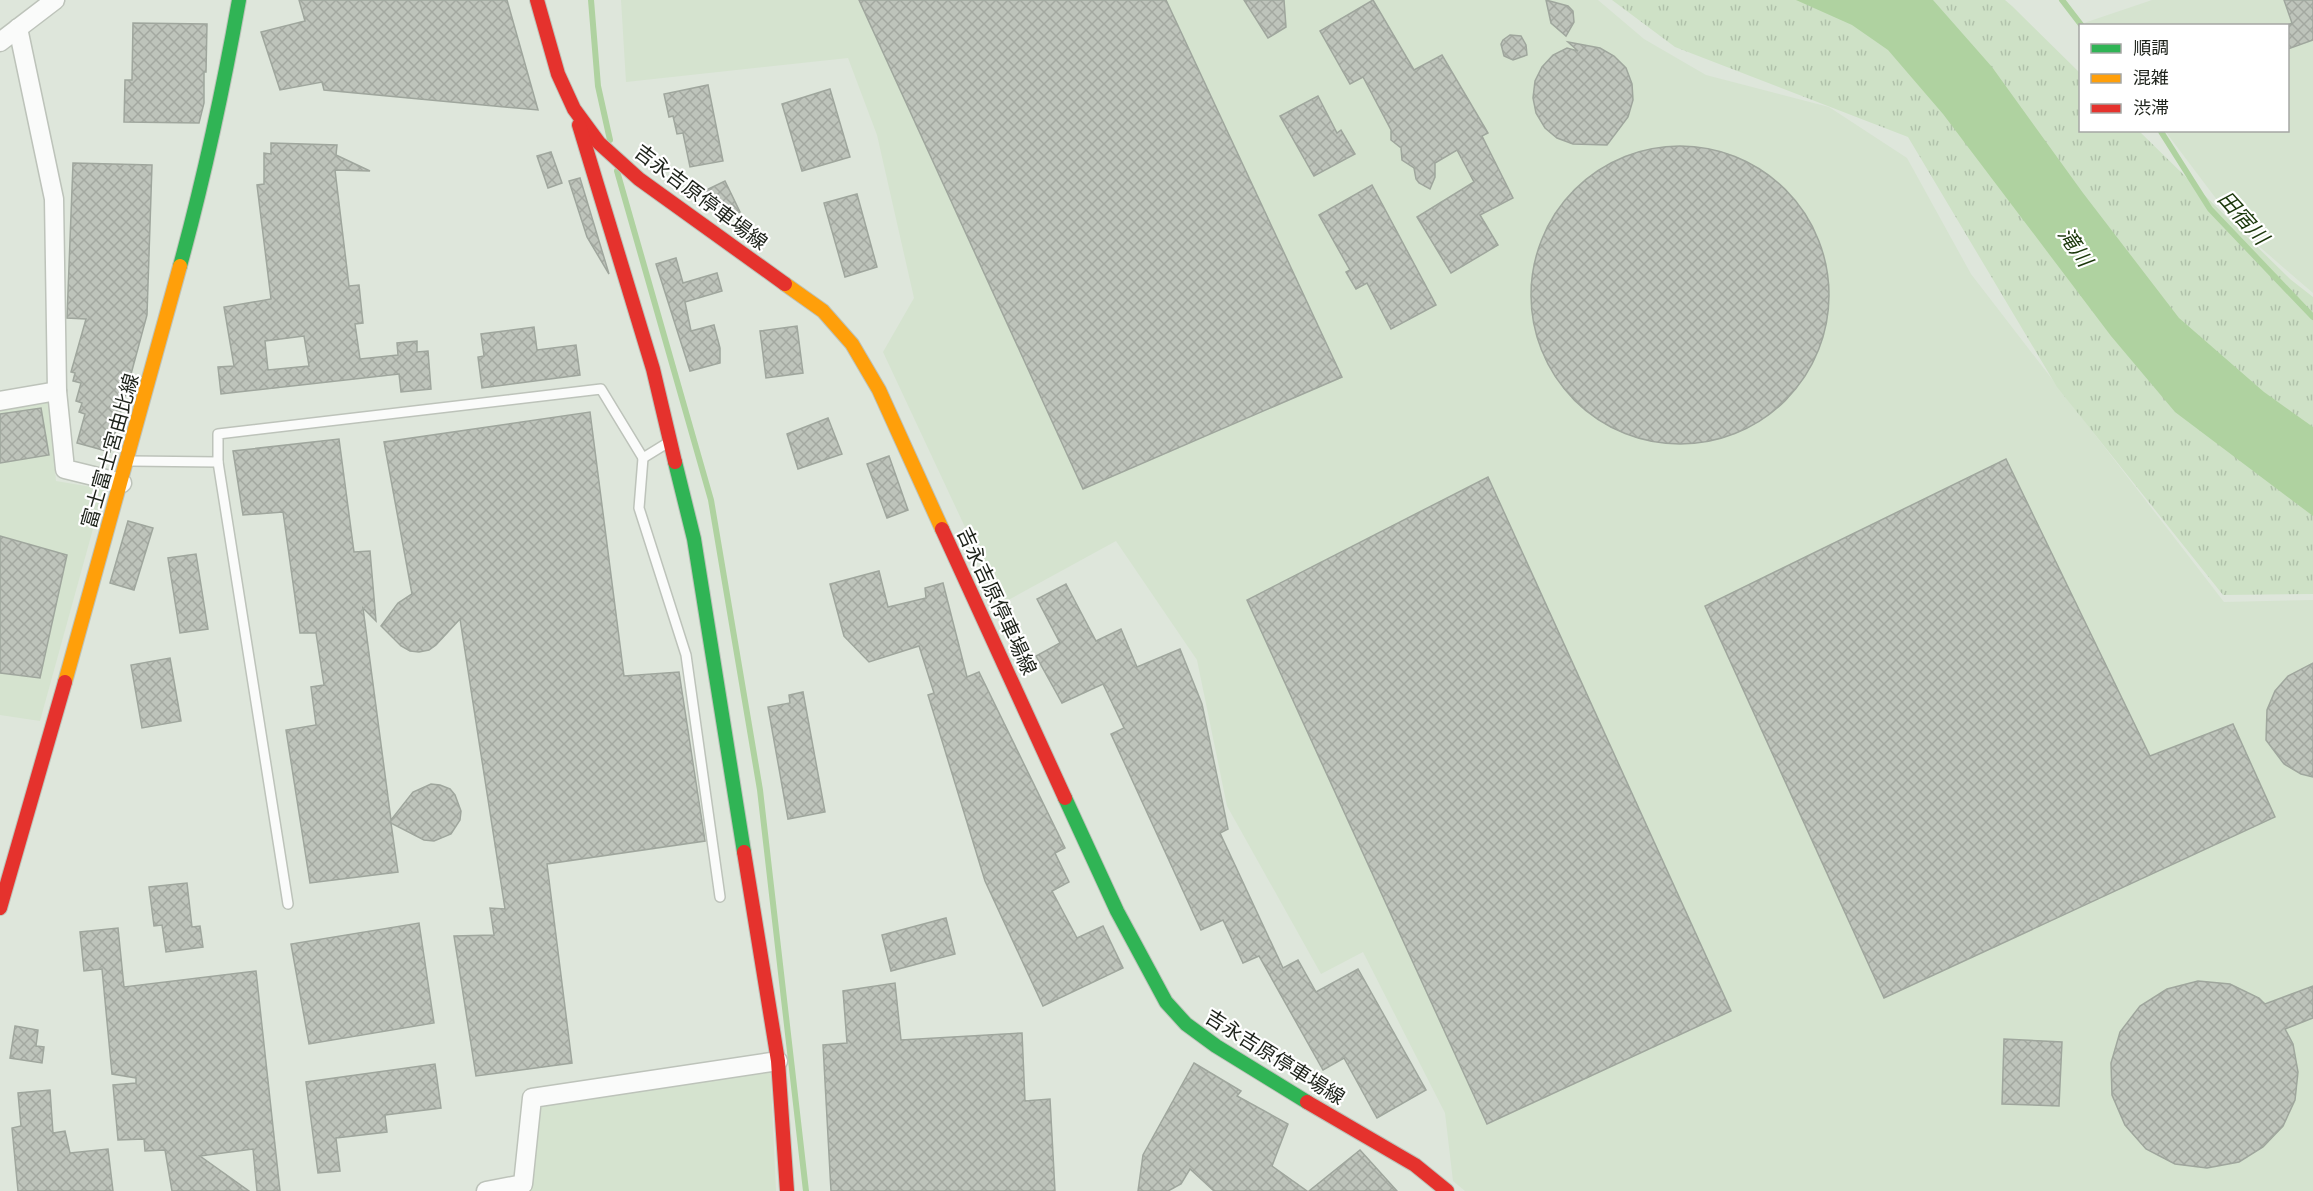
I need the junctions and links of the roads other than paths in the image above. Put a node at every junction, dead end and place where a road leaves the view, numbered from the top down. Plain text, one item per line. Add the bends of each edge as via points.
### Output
1 (55, 0) edge
2 (239, 0) edge
3 (537, 0) edge
4 (18, 28) junction
5 (0, 42) edge
6 (574, 109) junction
7 (57, 391) junction
8 (0, 400) edge
9 (670, 441) junction
10 (643, 458) junction
11 (128, 461) junction
12 (218, 462) junction
13 (122, 483) junction
14 (720, 897) dead end
15 (288, 904) dead end
16 (0, 908) edge
17 (778, 1061) junction
18 (486, 1191) edge
19 (787, 1191) edge
20 (1448, 1191) edge

1 - 4 street
2 - 11 main road, 富士富士宮由比線 via 224,92 203,183
3 - 6 main road, 吉永吉原停車場線 via 558,74
4 - 5 street
4 - 7 street via 54,199
6 - 9 main road via 653,369
6 - 20 main road, 吉永吉原停車場線 via 599,143 639,179 823,311 852,344 879,390 1117,911 1166,1002 1186,1024 1216,1046 1415,1165
7 - 8 street
7 - 13 street via 65,469
9 - 10 lane
9 - 17 main road via 694,538
10 - 12 lane via 601,389 218,434
10 - 14 lane via 639,508 686,655
11 - 12 lane
11 - 13 main road, 富士富士宮由比線
12 - 15 lane
13 - 16 main road, 富士富士宮由比線
17 - 18 street via 532,1098 523,1184
17 - 19 main road

